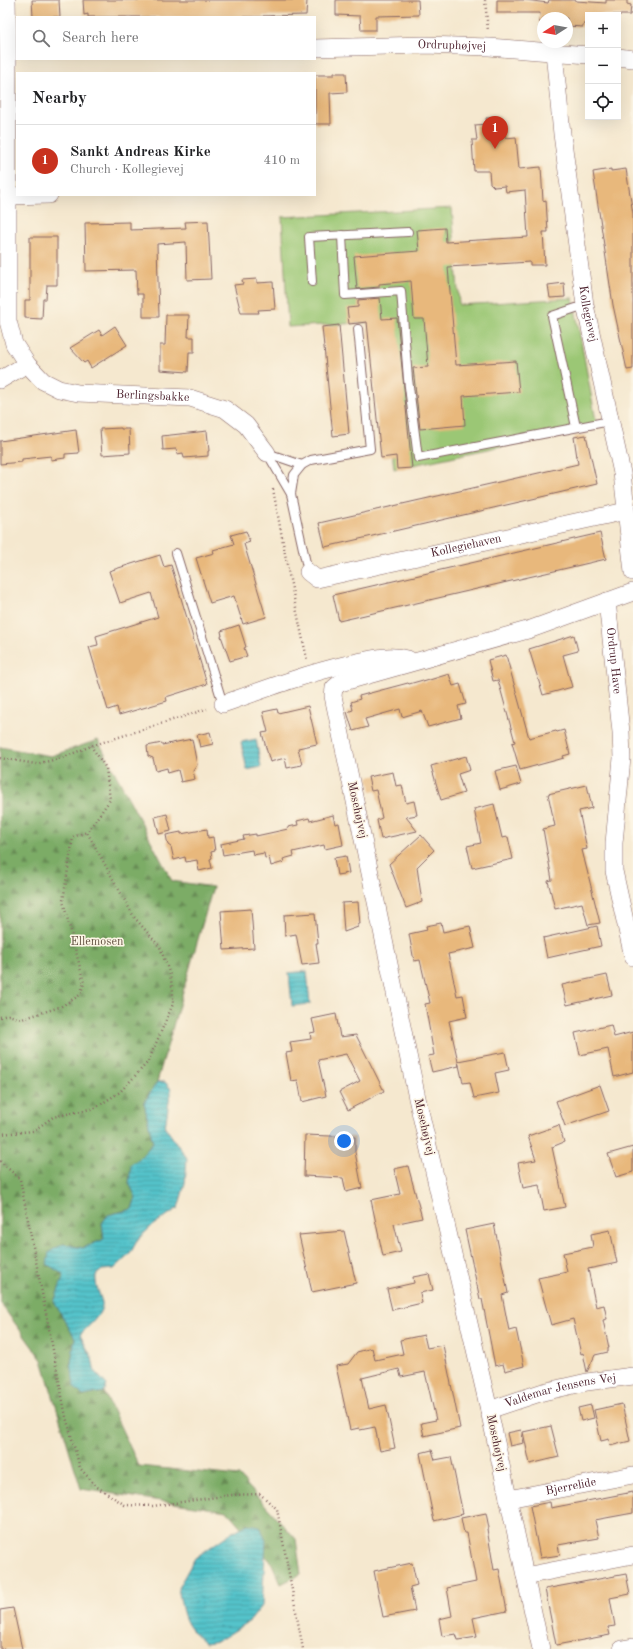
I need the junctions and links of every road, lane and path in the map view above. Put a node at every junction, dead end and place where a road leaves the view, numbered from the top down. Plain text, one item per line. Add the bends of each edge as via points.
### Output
1 (7, 0) edge
2 (485, 0) edge
3 (489, 47) junction
4 (316, 48) edge
5 (554, 52) junction
6 (585, 55) edge
7 (8, 57) edge
8 (621, 57) edge
9 (633, 58) edge
10 (8, 196) junction
11 (16, 196) edge
12 (408, 232) dead end
13 (342, 236) junction
14 (312, 282) dead end
15 (585, 305) junction
16 (358, 329) dead end
17 (26, 364) junction
18 (0, 380) edge
19 (610, 421) junction
20 (576, 427) junction
21 (267, 453) junction
22 (302, 465) junction
23 (276, 470) junction
24 (291, 494) junction
25 (626, 511) junction
26 (176, 553) dead end
27 (308, 572) joint
28 (633, 572) edge
29 (633, 592) edge
30 (607, 601) junction
31 (416, 661) junction
32 (310, 673) junction
33 (223, 704) junction
34 (91, 746) junction
35 (0, 758) edge
36 (87, 832) junction
37 (633, 957) edge
38 (0, 1017) edge
39 (0, 1134) edge
40 (0, 1161) edge
41 (633, 1376) edge
42 (489, 1410) junction
43 (633, 1475) edge
44 (508, 1499) junction
45 (633, 1555) edge
46 (525, 1576) junction
47 (633, 1647) edge
48 (303, 1649) edge
49 (541, 1649) edge
50 (622, 1649) edge

1 - 7 street, Berlingsbakke
2 - 3 path
3 - 4 street, Ordruphøjvej via 424,45
3 - 5 street, Ordruphøjvej
5 - 6 street, Ordruphøjvej
5 - 15 street, Kollegievej via 562,134
7 - 10 street, Berlingsbakke
8 - 9 street
10 - 11 street
10 - 17 street, Berlingsbakke via 8,321 14,344
12 - 13 lane
13 - 14 lane via 309,237
13 - 20 lane via 345,295 401,291 418,458
15 - 19 street, Kollegievej
15 - 20 lane via 552,316
16 - 22 lane via 370,449 311,460
17 - 18 street
17 - 21 street, Berlingsbakke via 43,381 59,389 78,393 190,398 225,409 246,424
19 - 20 lane
19 - 25 street, Kollegievej via 622,473
21 - 22 lane
21 - 23 lane
22 - 24 lane via 294,475
23 - 24 lane
23 - 32 path via 273,486
24 - 27 lane
25 - 27 street, Kollegiehaven via 317,579
25 - 28 street, Kollegievej
26 - 33 lane
29 - 30 street, Mosehøjvej
30 - 31 street, Mosehøjvej via 531,629
30 - 37 street, Ordrup Have via 622,758 614,871
31 - 32 street, Mosehøjvej via 402,657 376,657
31 - 42 street, Mosehøjvej via 340,683 334,688 334,696 417,1098
32 - 33 street, Mosehøjvej
33 - 34 path
34 - 35 path via 62,758 36,764
34 - 36 path via 106,768 110,800
36 - 38 path via 73,837 63,901 84,984 80,995 60,1007 22,1020 8,1015
36 - 39 path via 134,918 160,947 170,975 173,1004 148,1062 120,1092 95,1108 53,1117 33,1131
40 - 48 path via 20,1179 66,1417 80,1468 97,1487 125,1505 153,1506 231,1495 260,1494 277,1509
41 - 42 street, Valdemar Jensens Vej via 587,1382 543,1392
42 - 44 street, Mosehøjvej
43 - 44 street, Bjerrelide
44 - 46 street, Mosehøjvej
45 - 46 street
46 - 49 street, Mosehøjvej
47 - 50 street

